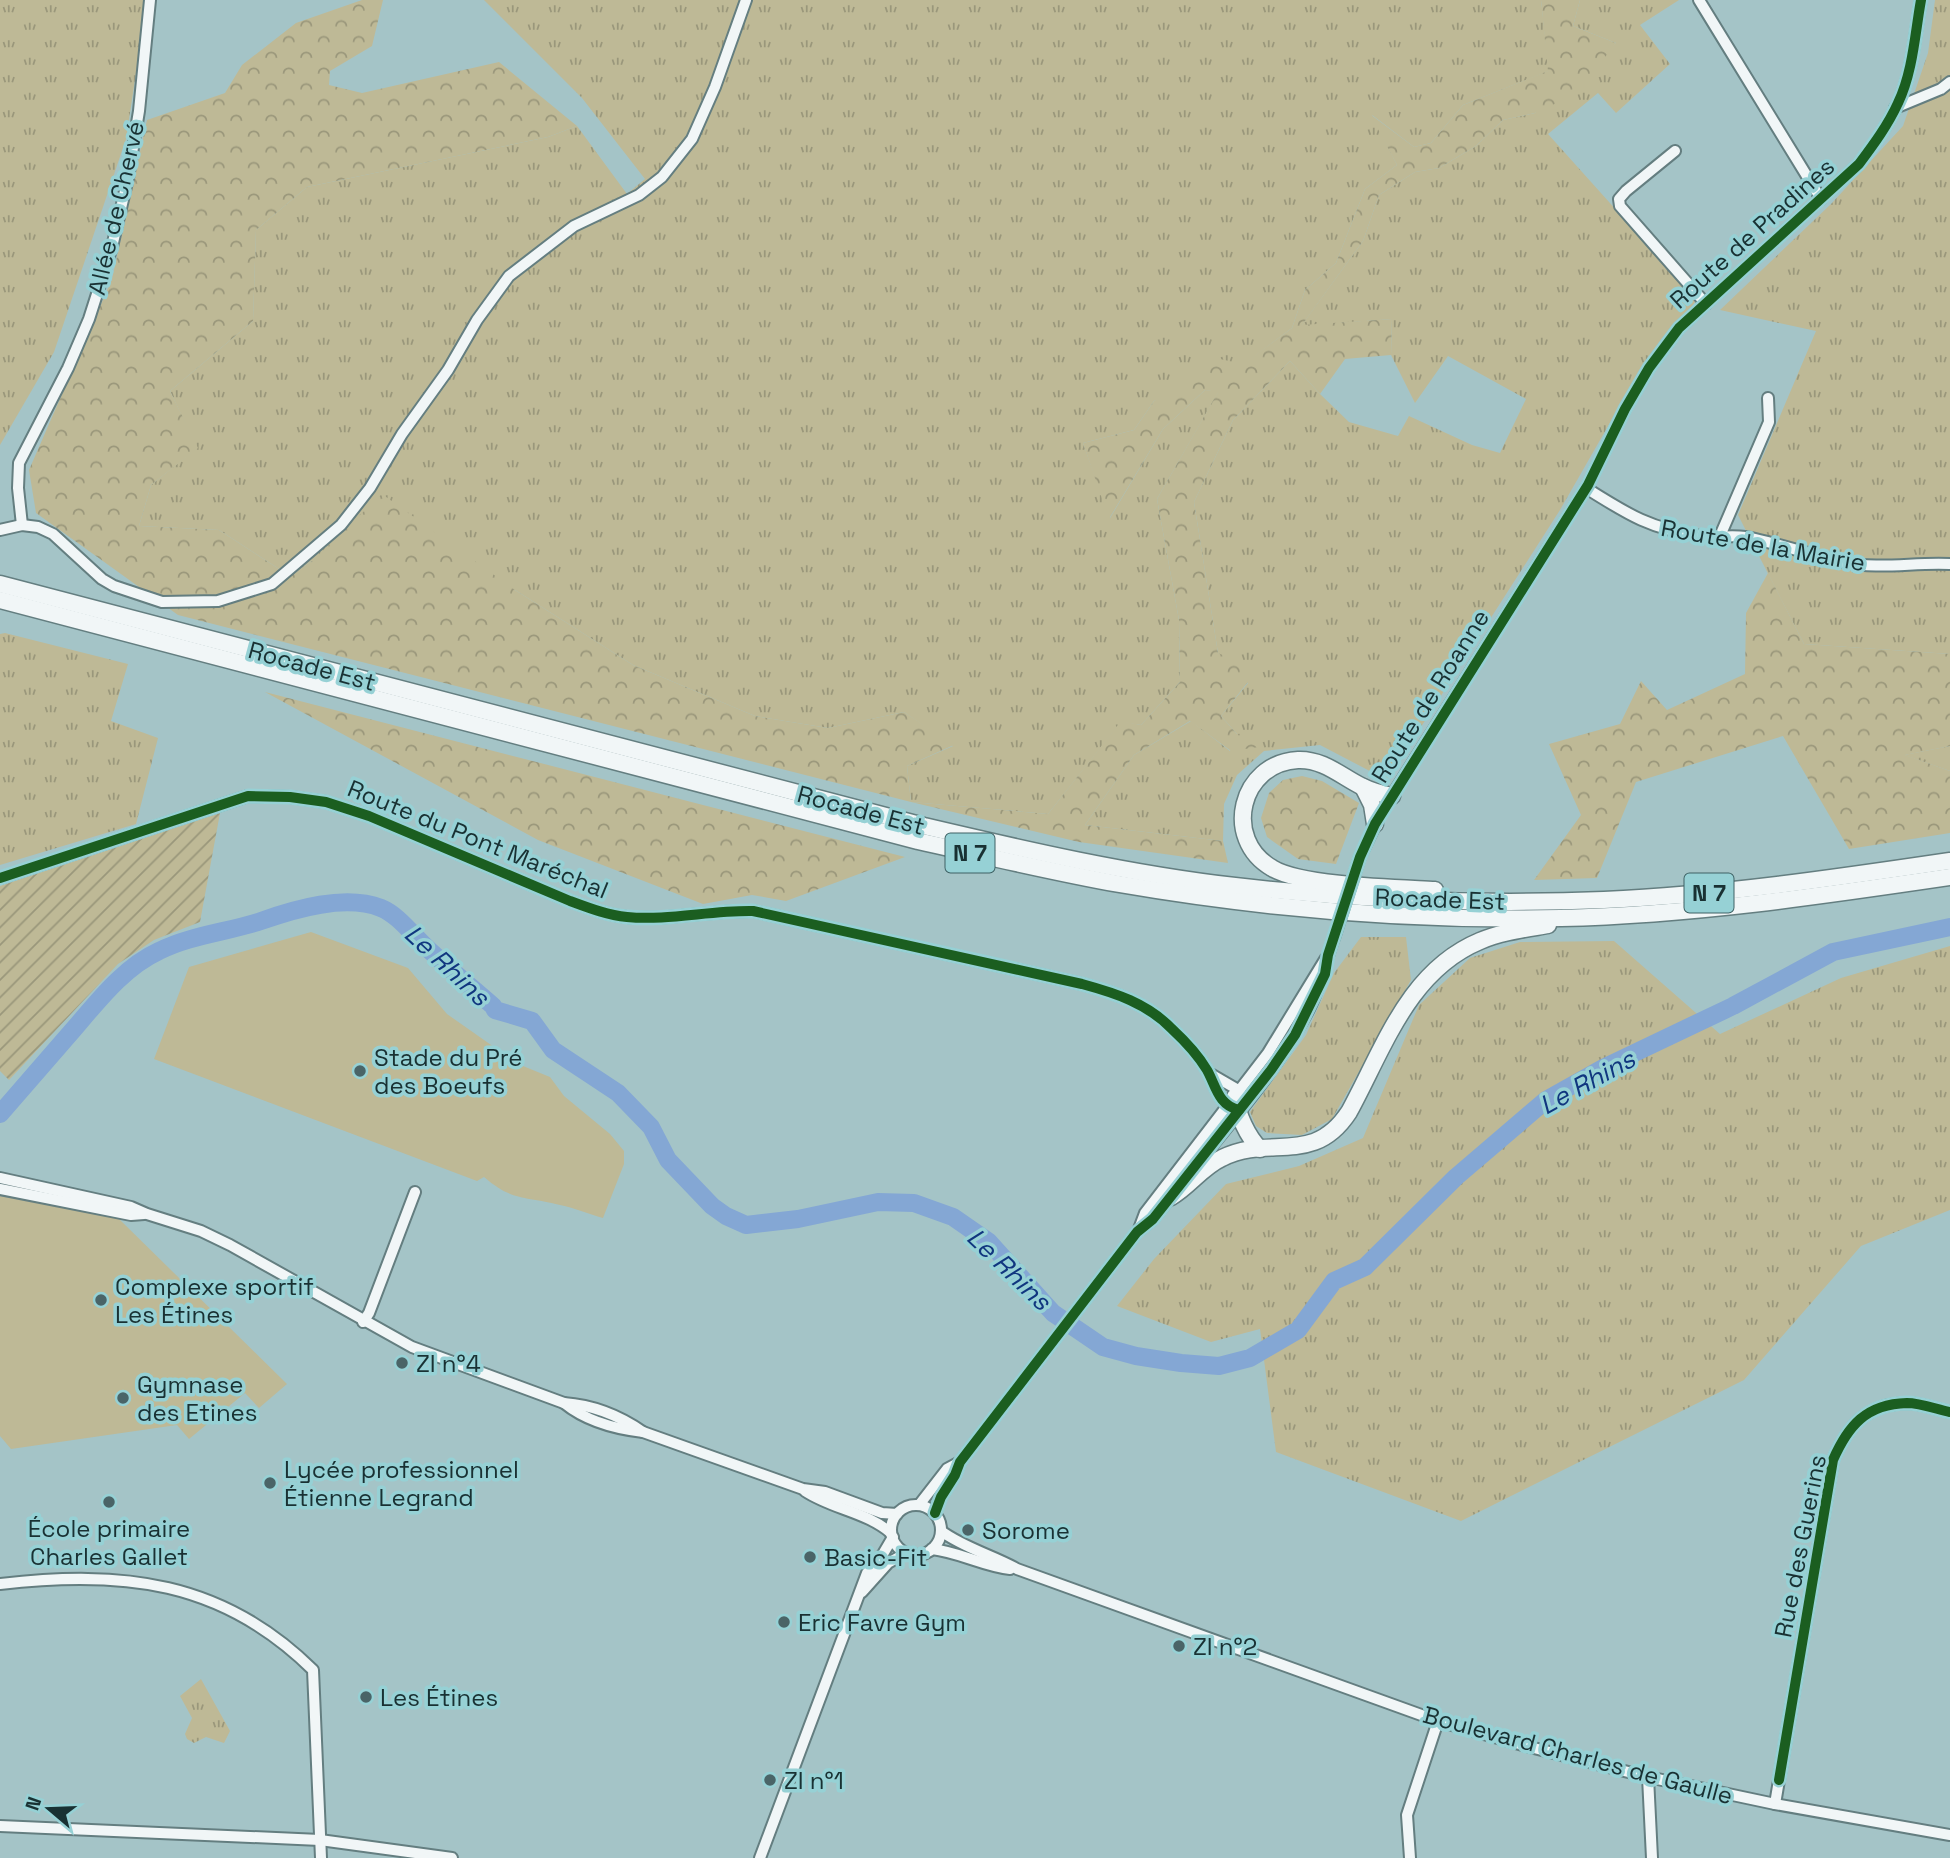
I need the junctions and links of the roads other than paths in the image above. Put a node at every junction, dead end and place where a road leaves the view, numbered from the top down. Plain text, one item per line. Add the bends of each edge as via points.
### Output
1 (150, 0) edge
2 (746, 0) edge
3 (1699, 0) edge
4 (1921, 0) edge
5 (1950, 82) edge
6 (1895, 108) junction
7 (1675, 150) dead end
8 (1821, 199) junction
9 (1706, 304) junction
10 (1768, 398) dead end
11 (1586, 488) junction
12 (22, 525) junction
13 (0, 530) edge
14 (1720, 536) junction
15 (1950, 564) edge
16 (0, 584) edge
17 (12, 598) edge
18 (1363, 787) junction
19 (1392, 796) junction
20 (1375, 824) junction
21 (1950, 861) edge
22 (1950, 877) edge
23 (0, 878) edge
24 (1467, 902) junction
25 (1562, 918) junction
26 (1209, 1073) junction
27 (1237, 1102) junction
28 (1260, 1149) junction
29 (0, 1178) edge
30 (0, 1189) edge
31 (415, 1192) dead end
32 (1171, 1197) junction
33 (147, 1214) junction
34 (1138, 1233) junction
35 (363, 1322) junction
36 (1950, 1412) edge
37 (960, 1462) junction
38 (803, 1489) junction
39 (919, 1505) junction
40 (935, 1513) junction
41 (897, 1514) junction
42 (941, 1531) junction
43 (892, 1535) junction
44 (932, 1549) junction
45 (906, 1553) junction
46 (1017, 1569) junction
47 (0, 1584) edge
48 (860, 1594) junction
49 (1438, 1721) junction
50 (1648, 1777) junction
51 (1775, 1804) junction
52 (0, 1826) edge
53 (1950, 1836) edge
54 (320, 1840) junction
55 (321, 1858) edge
56 (452, 1858) edge
57 (760, 1858) edge
58 (1410, 1858) edge
59 (1653, 1858) edge

1 - 12 street, Allée de Chervé via 139,111 112,247 89,319 19,463
2 - 12 street via 692,139 662,177 639,195 574,226 509,275 370,488 341,524 272,584 218,601 162,602 114,586 53,534
3 - 8 street
4 - 6 street, Route de Pradines via 1909,67
5 - 6 street
6 - 8 street, Route de Pradines via 1859,164
7 - 9 street via 1626,191 1619,199 1620,206
8 - 9 street, Route de Pradines
9 - 11 street, Route de Pradines via 1679,328 1649,368
10 - 14 street via 1769,422
11 - 14 street, Route de la Mairie via 1634,519 1664,530
11 - 19 street, Route de Roanne
12 - 13 street
14 - 15 street, Route de la Mairie via 1742,536 1844,562
16 - 17 highway, Rocade Est / N 7
17 - 24 highway, Rocade Est / N 7 via 1024,850 1234,886
17 - 25 highway, Rocade Est / N 7 via 1018,864 1230,900 1347,912
18 - 19 highway
18 - 20 highway
18 - 24 highway via 1312,761 1271,768 1245,800 1242,826 1252,851 1272,869 1287,875 1443,891
19 - 20 street, Route de Roanne
20 - 27 street, Route de Roanne, bridge via 1328,956
21 - 24 highway, Rocade Est / N 7 via 1699,894
22 - 25 highway, Rocade Est / N 7 via 1781,902
23 - 26 street, Route du Pont Maréchal via 248,796 326,802 604,913 661,917 753,911 1121,995 1172,1028
25 - 28 highway via 1550,925 1481,940 1444,961 1403,1010 1336,1129 1310,1144
26 - 27 street, Route du Pont Maréchal
26 - 27 street, Route du Pont Maréchal via 1219,1096
27 - 28 highway
27 - 32 street
27 - 34 street via 1145,1213
28 - 32 highway via 1223,1157
29 - 33 street via 121,1204
30 - 33 street via 131,1215
31 - 35 street
32 - 34 street
33 - 35 street via 230,1245
34 - 37 street
35 - 38 street via 412,1347 564,1403 581,1404 643,1432
36 - 51 street, Rue des Guerins via 1907,1403 1878,1408 1856,1422 1833,1460
37 - 39 street via 947,1469
37 - 40 street
38 - 41 street
38 - 43 street via 821,1502 875,1522
39 - 40 street
39 - 41 street
40 - 42 street
41 - 43 street
42 - 44 street
42 - 46 street, Boulevard Charles de Gaulle
43 - 45 street
43 - 48 street via 867,1573
44 - 45 street via 918,1555
44 - 46 street, Boulevard Charles de Gaulle
45 - 48 street via 888,1563
46 - 49 street, Boulevard Charles de Gaulle
47 - 54 street via 113,1578 164,1587 217,1603 253,1621 294,1652 313,1670
48 - 57 street
49 - 50 street, Boulevard Charles de Gaulle
49 - 58 street via 1406,1815
50 - 51 street, Boulevard Charles de Gaulle
50 - 59 street
51 - 53 street, Boulevard Charles de Gaulle
52 - 54 street
54 - 55 street
54 - 56 street

